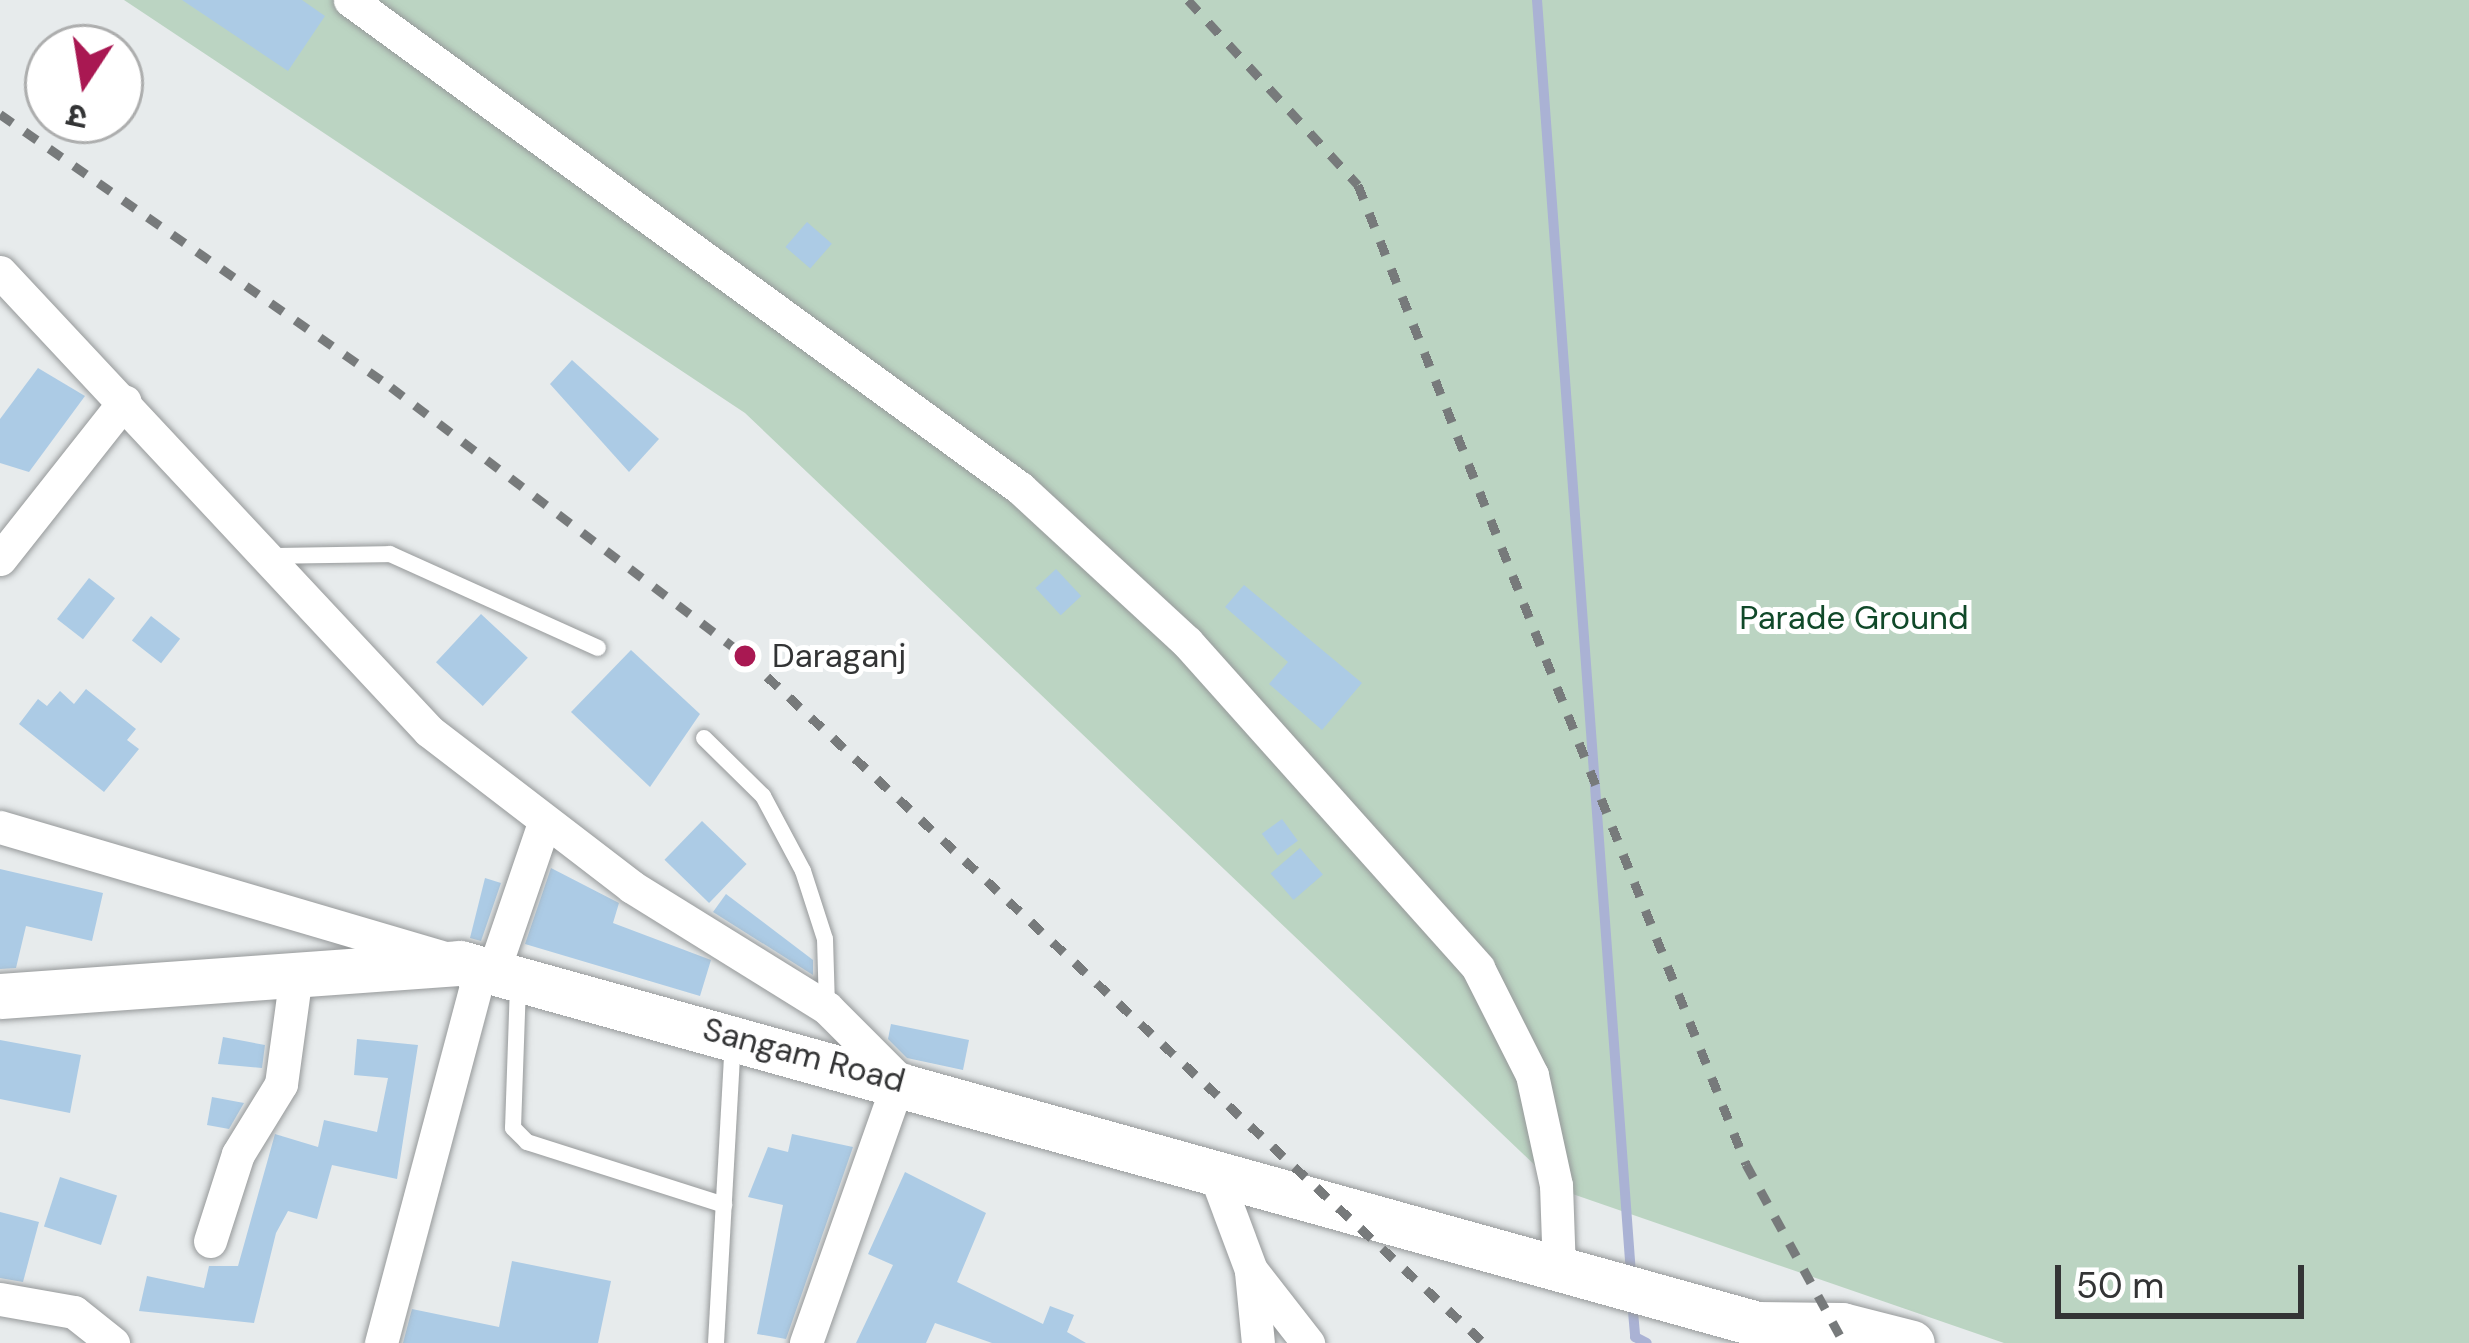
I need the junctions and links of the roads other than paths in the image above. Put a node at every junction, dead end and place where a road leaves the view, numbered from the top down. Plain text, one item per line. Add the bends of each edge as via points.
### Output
1 (350, 0) edge
2 (0, 272) edge
3 (125, 401) junction
4 (269, 556) junction
5 (0, 559) edge
6 (598, 648) dead end
7 (704, 738) dead end
8 (544, 823) junction
9 (0, 827) edge
10 (488, 970) junction
11 (296, 974) junction
12 (0, 997) edge
13 (826, 1008) junction
14 (733, 1036) junction
15 (898, 1081) junction
16 (1214, 1171) junction
17 (724, 1205) junction
18 (210, 1241) dead end
19 (1251, 1270) junction
20 (1575, 1276) junction
21 (0, 1299) edge
22 (1771, 1334) edge
23 (113, 1343) edge
24 (381, 1343) edge
25 (716, 1343) edge
26 (806, 1343) edge
27 (1258, 1343) edge
28 (1308, 1343) edge
29 (1912, 1343) edge

1 - 20 street via 1020,488 1187,642 1478,968 1532,1075
2 - 3 street
3 - 4 street
3 - 5 street
4 - 6 lane via 390,554
4 - 8 street via 429,731
7 - 13 lane via 763,796 803,871 825,939
8 - 10 street
8 - 13 street
9 - 10 street
10 - 11 main road, Sangam Road
10 - 14 main road, Sangam Road
10 - 17 lane via 513,1128 527,1142
10 - 24 street
11 - 12 main road, Sangam Road
11 - 18 street via 281,1084 238,1154
13 - 15 street
14 - 15 main road, Sangam Road
14 - 17 lane
15 - 16 main road, Sangam Road
15 - 26 street
16 - 19 street
16 - 20 main road, Sangam Road
17 - 25 lane
19 - 27 street
19 - 28 street
20 - 22 main road, Sangam Road via 1650,1291
21 - 23 street via 74,1312
22 - 29 main road, Sangam Road via 1842,1324

